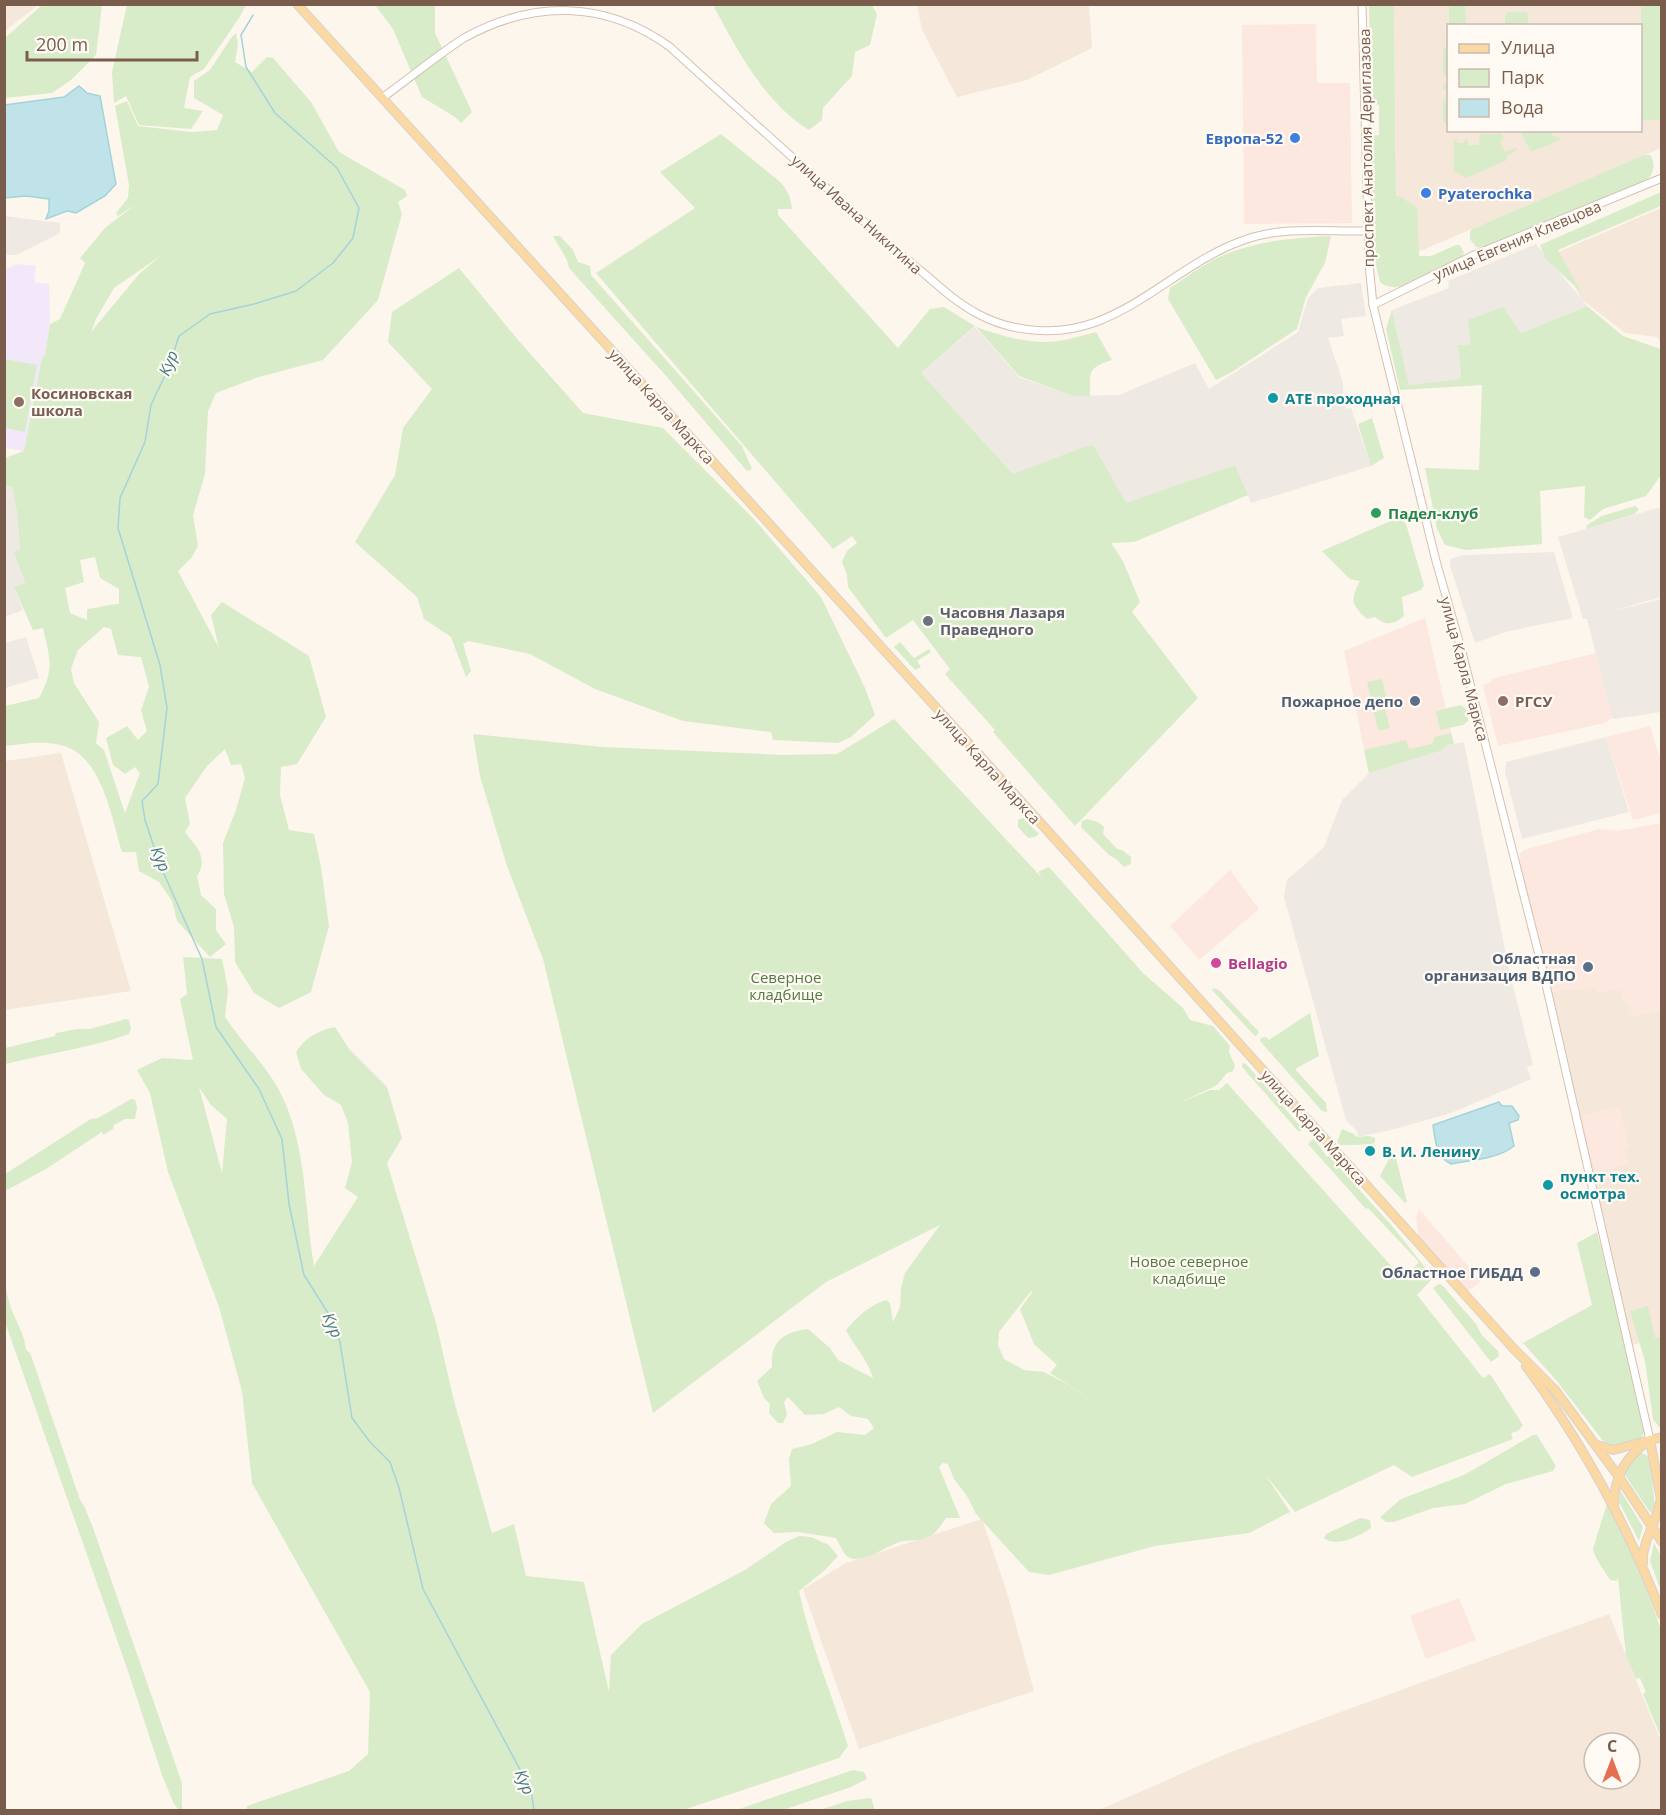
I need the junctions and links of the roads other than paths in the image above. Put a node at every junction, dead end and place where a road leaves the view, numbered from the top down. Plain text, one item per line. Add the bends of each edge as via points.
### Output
1 (297, 4) edge
2 (1362, 4) edge
3 (382, 98) junction
4 (1662, 178) edge
5 (1368, 231) junction
6 (1373, 304) junction
7 (1513, 1348) junction
8 (1662, 1437) edge
9 (1650, 1440) junction
10 (1596, 1444) junction
11 (1619, 1477) junction
12 (1661, 1503) edge
13 (1614, 1506) junction
14 (1652, 1528) junction
15 (1662, 1542) edge
16 (1644, 1567) junction
17 (1658, 1599) edge
18 (1662, 1615) edge

1 - 3 main road, улица Карла Маркса
2 - 5 main road, проспект Анатолия Дериглазова
3 - 5 main road, улица Ивана Никитина via 465,37 509,16 570,6 623,19 670,47 952,297 978,314 1028,330 1076,328 1113,315 1205,259 1248,238 1287,232
3 - 7 main road, улица Карла Маркса
4 - 6 main road, улица Евгения Клевцова via 1472,256
5 - 6 main road, проспект Анатолия Дериглазова
6 - 9 main road, улица Карла Маркса via 1542,967
7 - 10 main road, улица Карла Маркса via 1555,1390
7 - 13 main road via 1561,1414
8 - 9 main road
9 - 10 main road via 1613,1450
9 - 11 main road via 1631,1454
9 - 12 main road, улица Карла Маркса
10 - 11 main road, улица Карла Маркса
11 - 13 main road
11 - 14 main road, улица Карла Маркса
12 - 14 main road
13 - 16 main road
14 - 15 main road, улица Карла Маркса
14 - 16 main road via 1643,1555
16 - 17 main road
17 - 18 main road

